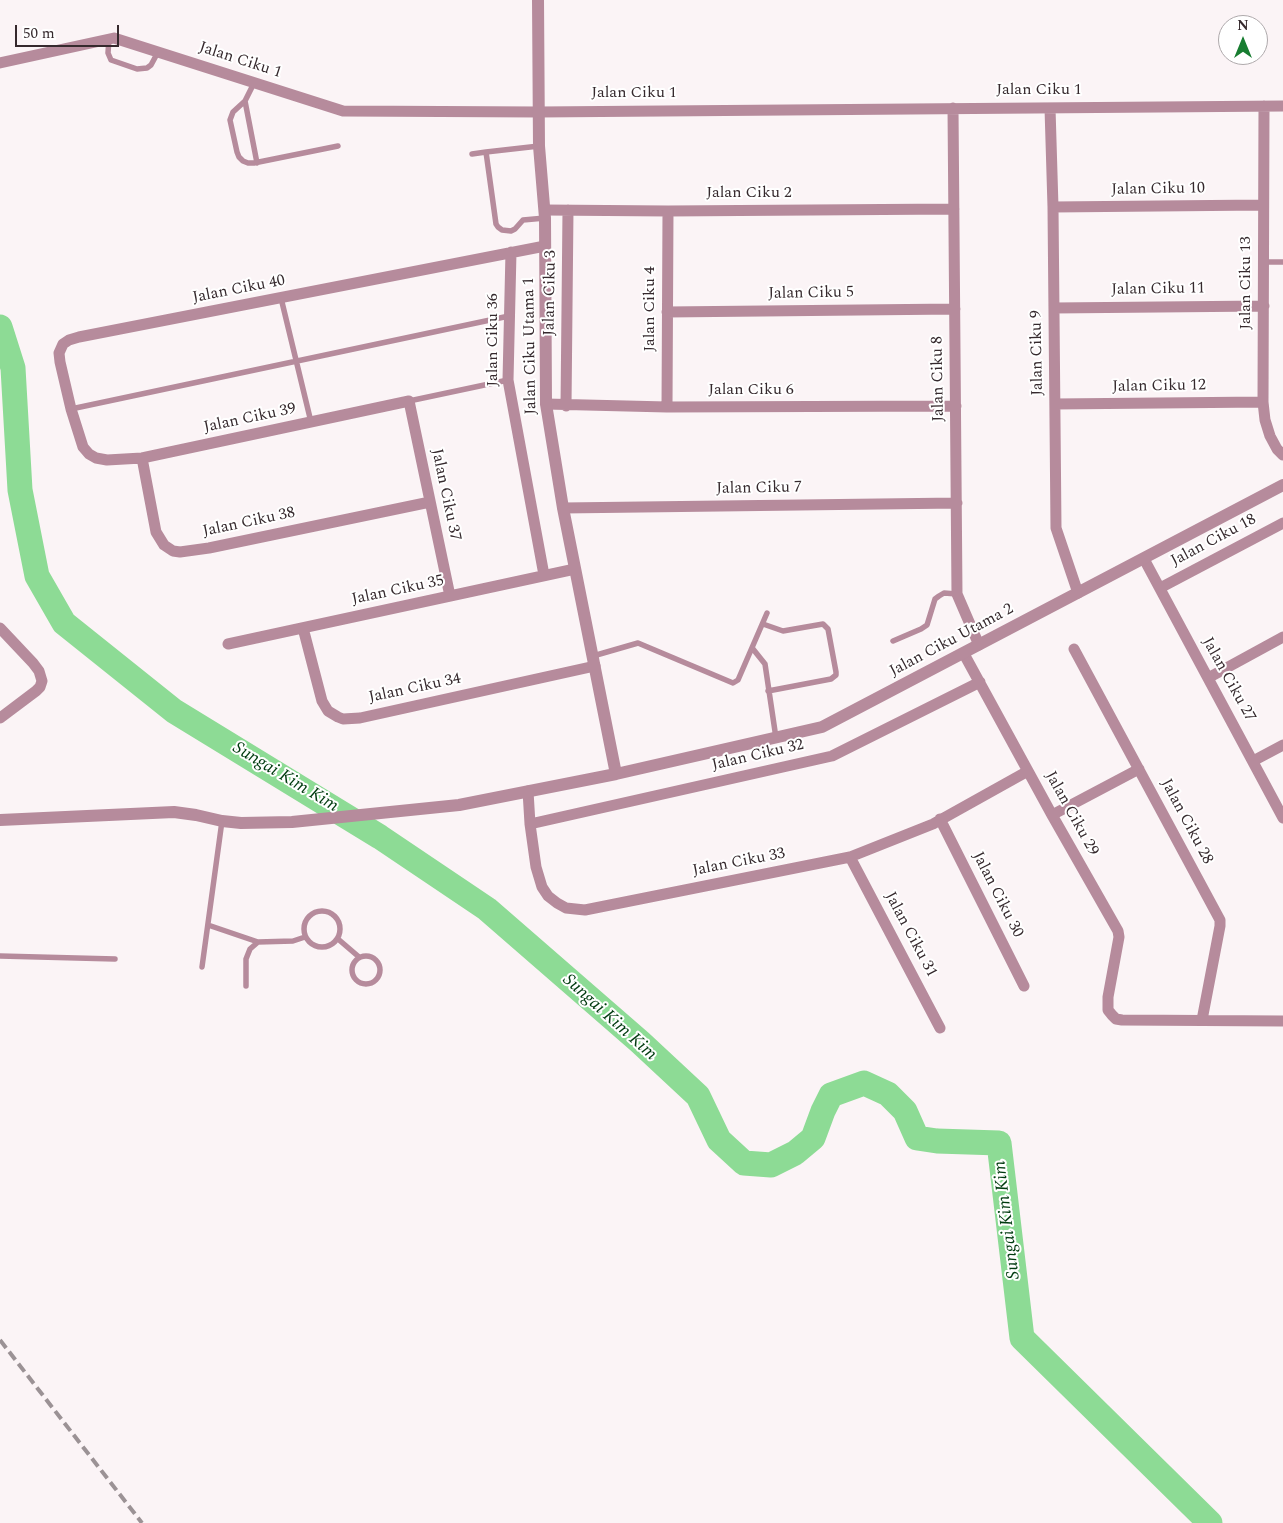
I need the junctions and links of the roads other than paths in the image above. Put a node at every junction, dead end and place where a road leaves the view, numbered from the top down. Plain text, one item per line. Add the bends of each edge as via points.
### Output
1 (538, 0) edge
2 (109, 38) junction
3 (158, 52) junction
4 (0, 63) edge
5 (254, 83) junction
6 (245, 101) junction
7 (1264, 106) junction
8 (1283, 106) edge
9 (953, 108) junction
10 (1050, 108) junction
11 (539, 112) junction
12 (338, 146) dead end
13 (539, 146) junction
14 (486, 152) junction
15 (472, 154) dead end
16 (257, 163) junction
17 (1263, 205) junction
18 (1053, 208) junction
19 (954, 209) junction
20 (568, 210) junction
21 (668, 211) junction
22 (545, 214) junction
23 (545, 246) junction
24 (511, 252) junction
25 (1264, 262) junction
26 (1283, 262) edge
27 (281, 298) junction
28 (1264, 306) junction
29 (1054, 308) junction
30 (955, 309) junction
31 (667, 312) junction
32 (509, 316) junction
33 (296, 361) junction
34 (508, 380) junction
35 (410, 401) junction
36 (1263, 402) junction
37 (546, 404) junction
38 (1056, 404) junction
39 (566, 406) junction
40 (956, 406) junction
41 (667, 407) junction
42 (71, 409) junction
43 (311, 422) junction
44 (1283, 455) edge
45 (96, 458) joint
46 (142, 458) junction
47 (1283, 485) edge
48 (430, 502) junction
49 (957, 503) junction
50 (563, 508) junction
51 (1283, 522) edge
52 (1144, 558) junction
53 (575, 569) junction
54 (544, 575) junction
55 (1160, 588) junction
56 (957, 594) junction
57 (1078, 594) junction
58 (450, 596) junction
59 (768, 613) dead end
60 (763, 624) junction
61 (303, 628) junction
62 (2, 635) edge
63 (1283, 637) edge
64 (893, 641) dead end
65 (228, 644) dead end
66 (979, 646) junction
67 (753, 649) junction
68 (1074, 649) dead end
69 (964, 654) junction
70 (594, 661) junction
71 (1208, 678) junction
72 (980, 682) junction
73 (768, 691) junction
74 (0, 718) edge
75 (776, 738) junction
76 (1283, 745) edge
77 (1254, 761) junction
78 (1139, 769) junction
79 (1028, 771) junction
80 (616, 774) junction
81 (528, 791) junction
82 (1052, 815) junction
83 (1283, 818) edge
84 (940, 819) junction
85 (0, 820) edge
86 (222, 821) junction
87 (530, 824) junction
88 (850, 857) junction
89 (208, 925) junction
90 (305, 937) junction
91 (338, 939) junction
92 (258, 942) junction
93 (0, 956) edge
94 (360, 956) junction
95 (115, 959) dead end
96 (202, 967) dead end
97 (246, 986) dead end
98 (1024, 986) dead end
99 (1202, 1020) junction
100 (1283, 1021) edge
101 (940, 1028) dead end

1 - 11 street, Jalan Ciku Utama 1
2 - 3 street, Jalan Ciku 1
2 - 3 lane via 111,60 137,69 151,65
2 - 4 street, Jalan Ciku 1
3 - 5 street, Jalan Ciku 1
5 - 6 lane
5 - 11 street, Jalan Ciku 1 via 343,111
6 - 16 lane
6 - 16 lane via 233,112 230,120 239,157 248,163
7 - 8 street, Jalan Ciku 1
7 - 10 street, Jalan Ciku 1
7 - 17 street, Jalan Ciku 13
9 - 10 street, Jalan Ciku 1
9 - 11 street, Jalan Ciku 1
9 - 19 street, Jalan Ciku 8
10 - 18 street, Jalan Ciku 9
11 - 13 street, Jalan Ciku Utama 1
12 - 16 lane
13 - 14 lane
13 - 22 street, Jalan Ciku Utama 1
14 - 15 lane
14 - 22 lane via 498,227 511,231 523,220
17 - 18 street, Jalan Ciku 10
17 - 25 street, Jalan Ciku 13
18 - 29 street, Jalan Ciku 9
19 - 21 street, Jalan Ciku 2
19 - 30 street, Jalan Ciku 8
20 - 21 street, Jalan Ciku 2
20 - 22 street, Jalan Ciku 2
20 - 39 street, Jalan Ciku 3
21 - 31 street, Jalan Ciku 4
22 - 23 street, Jalan Ciku Utama 1
23 - 24 street, Jalan Ciku 40
23 - 37 street, Jalan Ciku Utama 1
24 - 27 street, Jalan Ciku 40
24 - 32 street, Jalan Ciku 36
25 - 26 lane
25 - 28 street, Jalan Ciku 13
27 - 33 lane
27 - 42 street, Jalan Ciku 40 via 69,340 59,353
28 - 29 street, Jalan Ciku 11
28 - 36 street, Jalan Ciku 13
29 - 38 street, Jalan Ciku 9
30 - 31 street, Jalan Ciku 5
30 - 40 street, Jalan Ciku 8
31 - 41 street, Jalan Ciku 4
32 - 33 lane
32 - 34 street, Jalan Ciku 36
33 - 42 lane
33 - 43 lane
34 - 35 lane
34 - 54 street, Jalan Ciku 36
35 - 43 street, Jalan Ciku 39
35 - 48 street, Jalan Ciku 37
36 - 38 street, Jalan Ciku 12
36 - 44 street, Jalan Ciku 13 via 1270,436
37 - 39 street, Jalan Ciku 6
37 - 50 street, Jalan Ciku Utama 1
38 - 57 street, Jalan Ciku 9 via 1057,530
39 - 41 street, Jalan Ciku 6
40 - 41 street, Jalan Ciku 6
40 - 49 street, Jalan Ciku 8
42 - 45 street, Jalan Ciku 40 via 83,447
43 - 46 street, Jalan Ciku 39
45 - 46 street, Jalan Ciku 39
46 - 48 street, Jalan Ciku 38 via 156,532 164,545 173,551 209,548
47 - 52 street, Jalan Ciku Utama 2
48 - 58 street, Jalan Ciku 37
49 - 50 street, Jalan Ciku 7
49 - 56 street, Jalan Ciku 8
50 - 53 street, Jalan Ciku Utama 1
51 - 55 street, Jalan Ciku 18
52 - 55 street, Jalan Ciku 27
52 - 57 street, Jalan Ciku Utama 2
53 - 54 street, Jalan Ciku 35
53 - 70 street, Jalan Ciku Utama 1
54 - 58 street, Jalan Ciku 35
55 - 71 street, Jalan Ciku 27
56 - 64 lane via 939,596 927,625
56 - 66 street, Jalan Ciku 8
57 - 66 street, Jalan Ciku Utama 2
58 - 61 street, Jalan Ciku 35
59 - 60 lane
60 - 67 lane
60 - 73 lane via 783,631 820,624 826,626 836,672 831,679
61 - 65 street, Jalan Ciku 35
61 - 70 street, Jalan Ciku 34 via 324,706 343,719 360,718
62 - 74 street via 34,663 42,681 40,687
63 - 71 street
66 - 69 street, Jalan Ciku Utama 2
67 - 70 lane via 738,680 733,683 638,643
67 - 73 lane via 764,662
68 - 78 street, Jalan Ciku 28
69 - 72 street, Jalan Ciku 29
69 - 75 street, Jalan Ciku Utama 2 via 822,727
70 - 80 street, Jalan Ciku Utama 1
71 - 77 street, Jalan Ciku 27
72 - 79 street, Jalan Ciku 29
72 - 87 street, Jalan Ciku 32 via 832,756
73 - 75 lane
75 - 80 street, Jalan Ciku Utama 2
76 - 77 street
77 - 83 street, Jalan Ciku 27
78 - 82 street
78 - 99 street, Jalan Ciku 28 via 1220,920
79 - 82 street, Jalan Ciku 29
79 - 84 street, Jalan Ciku 33
80 - 81 street, Jalan Ciku Utama 2
81 - 86 street, Jalan Ciku Utama 2 via 459,805 292,822
81 - 87 street, Jalan Ciku 33
82 - 99 street, Jalan Ciku 29 via 1118,931 1108,1010 1116,1019
84 - 88 street, Jalan Ciku 33
84 - 98 street, Jalan Ciku 30
85 - 86 street, Jalan Ciku Utama 2 via 174,812
86 - 89 lane
87 - 88 street, Jalan Ciku 33 via 542,887 556,903 577,910
88 - 101 street, Jalan Ciku 31
89 - 92 lane
89 - 96 lane
90 - 91 lane via 321,947
90 - 91 lane via 307,918 324,910 339,920 341,930
90 - 92 lane via 292,941
91 - 94 lane
92 - 97 lane via 246,959
93 - 95 lane
94 - 94 lane via 351,968 353,976 365,984 372,982 378,978 379,963 367,955
99 - 100 street

